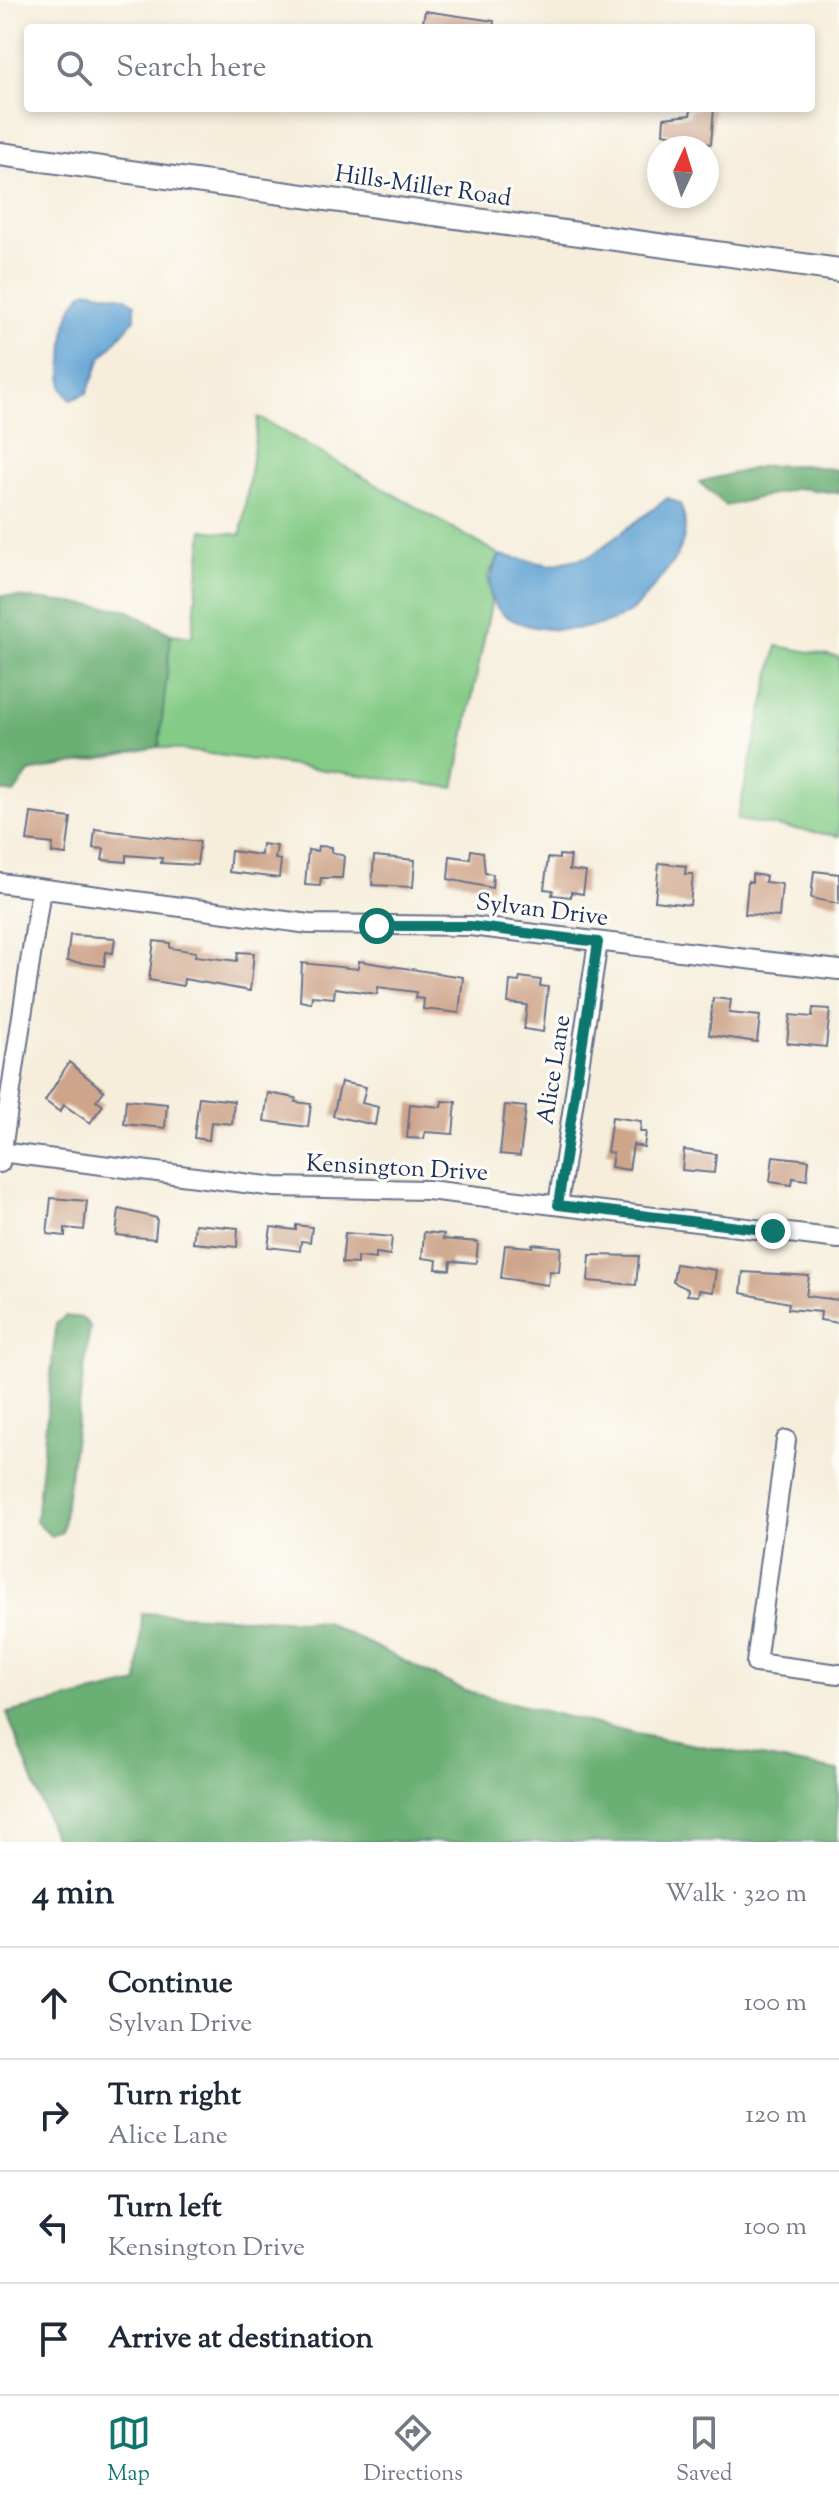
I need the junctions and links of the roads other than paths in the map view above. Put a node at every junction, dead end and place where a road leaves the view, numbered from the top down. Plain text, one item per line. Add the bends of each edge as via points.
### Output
1 (0, 154) edge
2 (839, 270) edge
3 (0, 883) edge
4 (41, 889) junction
5 (598, 942) junction
6 (839, 970) edge
7 (1, 1156) edge
8 (558, 1205) junction
9 (839, 1239) edge
10 (786, 1440) dead end
11 (839, 1674) edge

1 - 2 street, Hills-Miller Road
3 - 4 street, Sylvan Drive
4 - 5 street, Sylvan Drive via 309,924 470,926
4 - 7 street
5 - 6 street, Sylvan Drive
5 - 8 street, Alice Lane
7 - 8 street, Kensington Drive via 275,1187 428,1190
8 - 9 street, Kensington Drive
10 - 11 street via 756,1663

